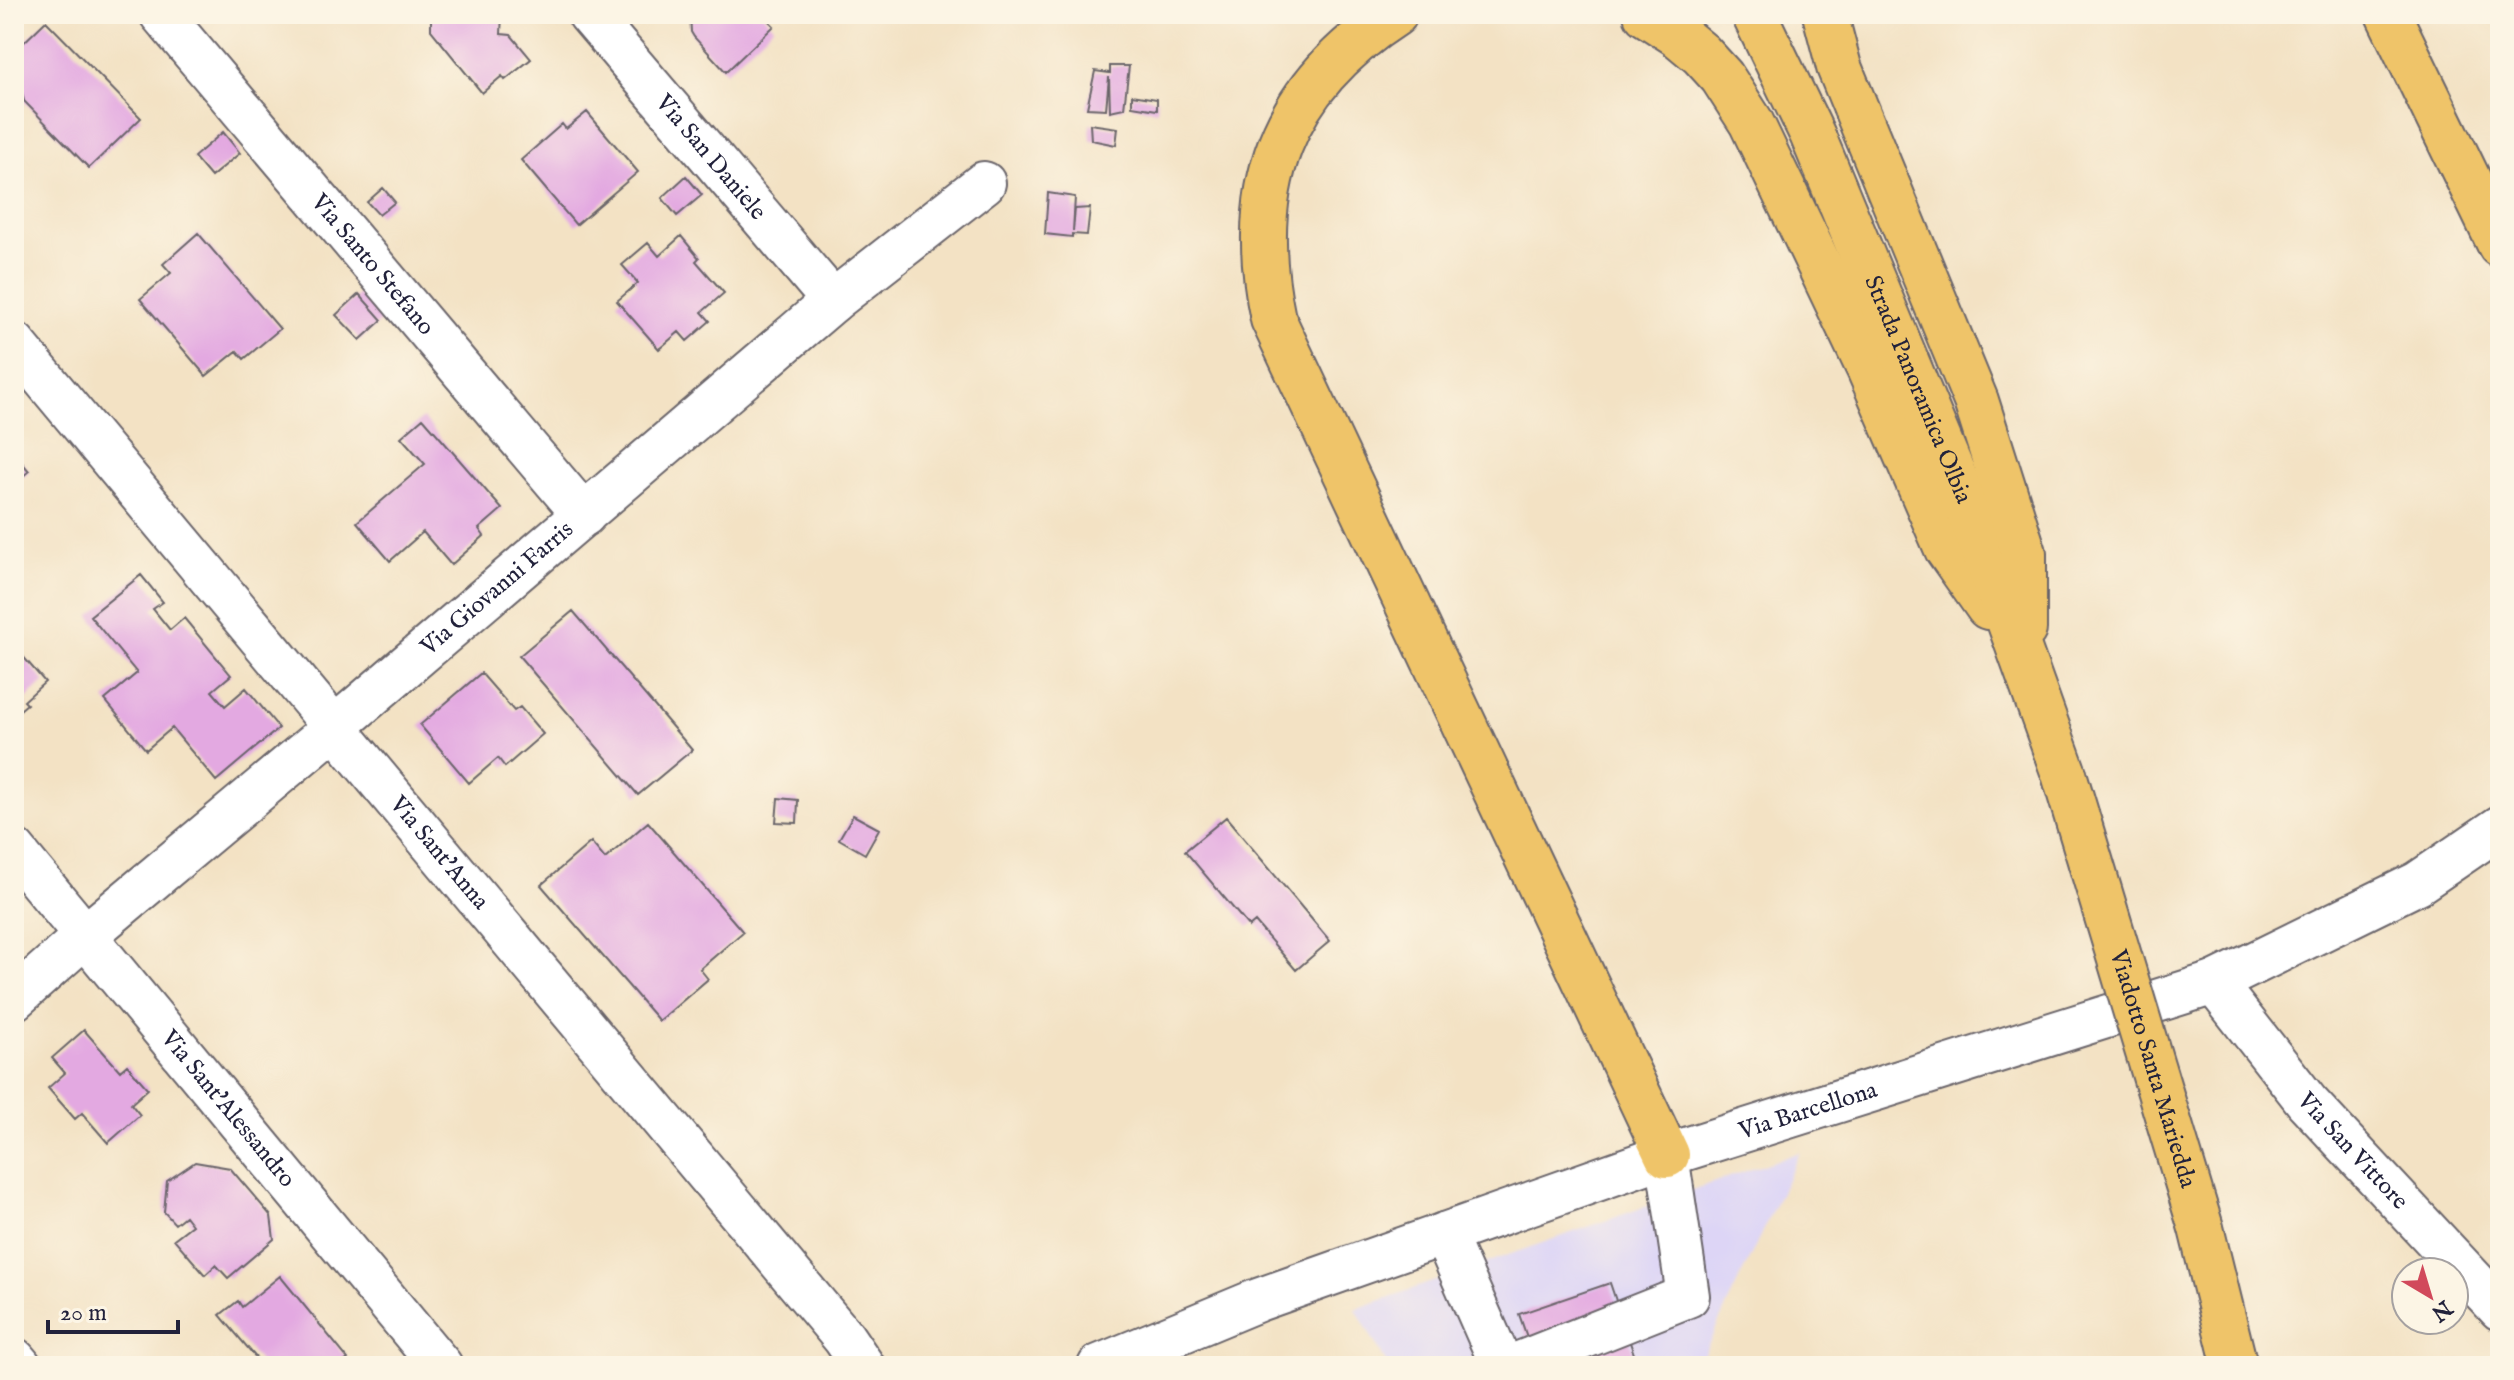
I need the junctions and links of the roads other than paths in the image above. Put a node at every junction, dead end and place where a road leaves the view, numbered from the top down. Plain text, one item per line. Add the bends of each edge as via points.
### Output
1 (161, 14) edge
2 (589, 14) edge
3 (1395, 14) edge
4 (1646, 14) edge
5 (1754, 14) edge
6 (1825, 14) edge
7 (2388, 14) edge
8 (984, 183) dead end
9 (2500, 245) edge
10 (833, 301) junction
11 (14, 343) edge
12 (584, 515) junction
13 (2025, 659) junction
14 (336, 726) junction
15 (2064, 774) joint
16 (2500, 827) edge
17 (14, 850) edge
18 (86, 935) junction
19 (2214, 983) junction
20 (14, 999) edge
21 (1667, 1155) junction
22 (1444, 1234) junction
23 (2500, 1309) edge
24 (14, 1359) edge
25 (20, 1366) edge
26 (441, 1366) edge
27 (863, 1366) edge
28 (1099, 1366) edge
29 (1502, 1366) edge
30 (1512, 1366) edge
31 (2235, 1366) edge

1 - 12 street, Via Santo Stefano
2 - 10 street, Via San Daniele
3 - 21 highway via 1321,76 1287,129 1263,210 1264,279 1273,319
4 - 13 highway via 1701,54 1751,122 1869,369 1947,549
5 - 13 highway, Strada Panoramica Olbia via 1818,149
6 - 13 highway via 1839,67 1976,401 2024,553
7 - 9 highway
8 - 10 street, Via Giovanni Farris
10 - 12 street, Via Giovanni Farris
11 - 14 street, Via Sant'Anna
12 - 14 street, Via Giovanni Farris
13 - 15 highway, Strada Panoramica Olbia
14 - 18 street, Via Giovanni Farris
14 - 27 street, Via Sant'Anna
15 - 31 highway, Viadotto Santa Mariedda, bridge via 2201,1228
16 - 19 street, Via Barcellona via 2418,883
17 - 18 street, Via Sant'Alessandro
18 - 20 street, Via Giovanni Farris
18 - 26 street, Via Sant'Alessandro
19 - 21 street, Via Barcellona
19 - 23 street, Via San Vittore via 2307,1102
21 - 22 street, Via Barcellona
21 - 30 street via 1688,1296
22 - 28 street, Via Barcellona via 1258,1300
22 - 29 street
24 - 25 street

